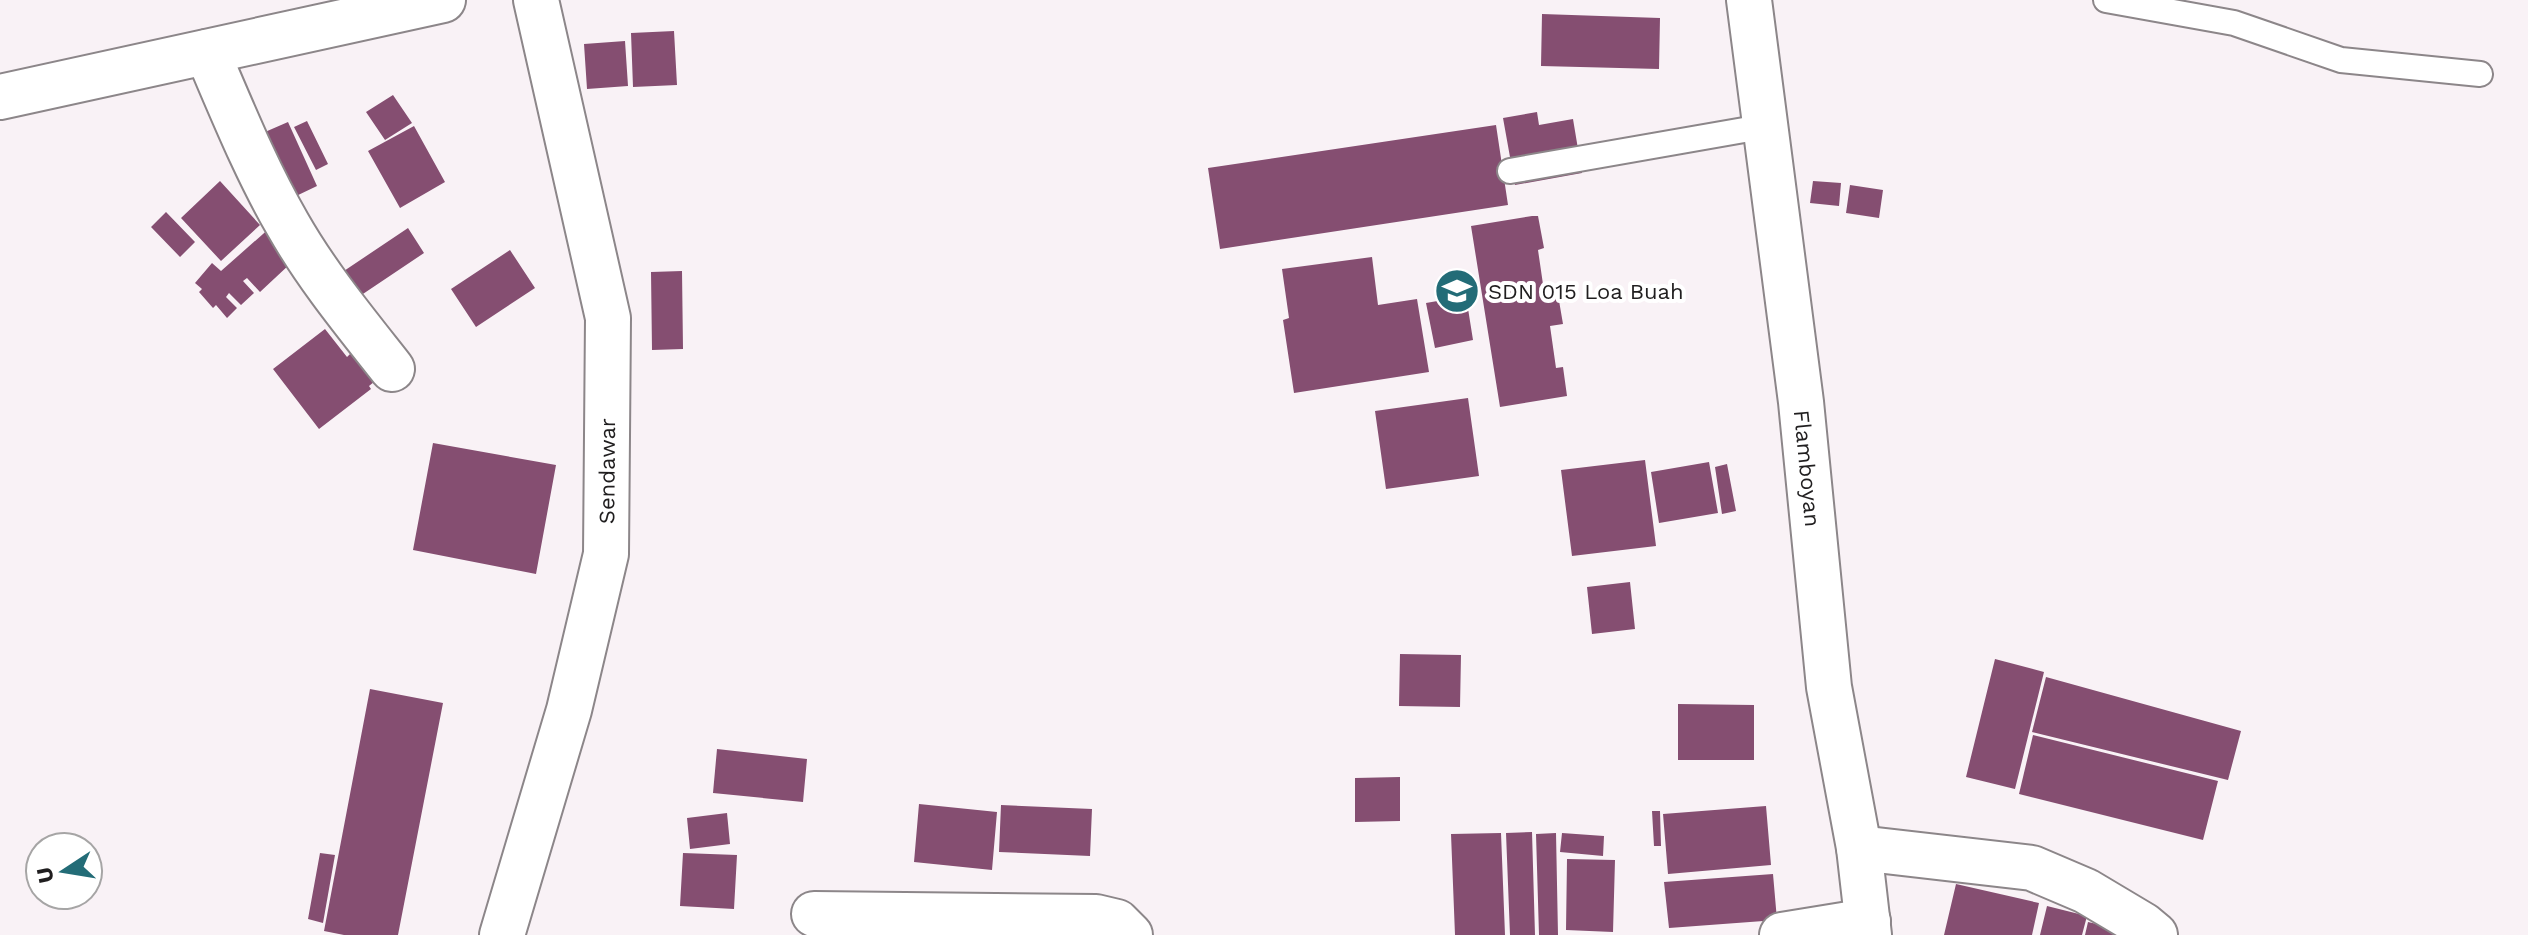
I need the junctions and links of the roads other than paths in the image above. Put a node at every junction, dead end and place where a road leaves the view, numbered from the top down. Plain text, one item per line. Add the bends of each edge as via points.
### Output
1 (443, 0) edge
2 (536, 0) edge
3 (1749, 0) edge
4 (2106, 0) edge
5 (278, 18) edge
6 (207, 52) junction
7 (2480, 74) dead end
8 (0, 97) edge
9 (1767, 126) junction
10 (1510, 171) dead end
11 (392, 369) dead end
12 (1859, 848) junction
13 (814, 914) dead end
14 (1868, 928) edge
15 (502, 935) edge
16 (1130, 935) edge
17 (1782, 935) edge
18 (2155, 935) edge

1 - 5 street
2 - 15 street, Sendawar via 608,318 606,554 569,710
3 - 9 street, Flamboyan
4 - 7 lane via 2234,23 2341,60
5 - 6 street
6 - 8 street
6 - 11 street via 288,224 334,296
9 - 10 lane
9 - 12 street, Flamboyan via 1829,687
12 - 14 street, Flamboyan
12 - 18 street via 2032,868 2086,891
13 - 16 street via 1096,917 1117,922
14 - 17 street

